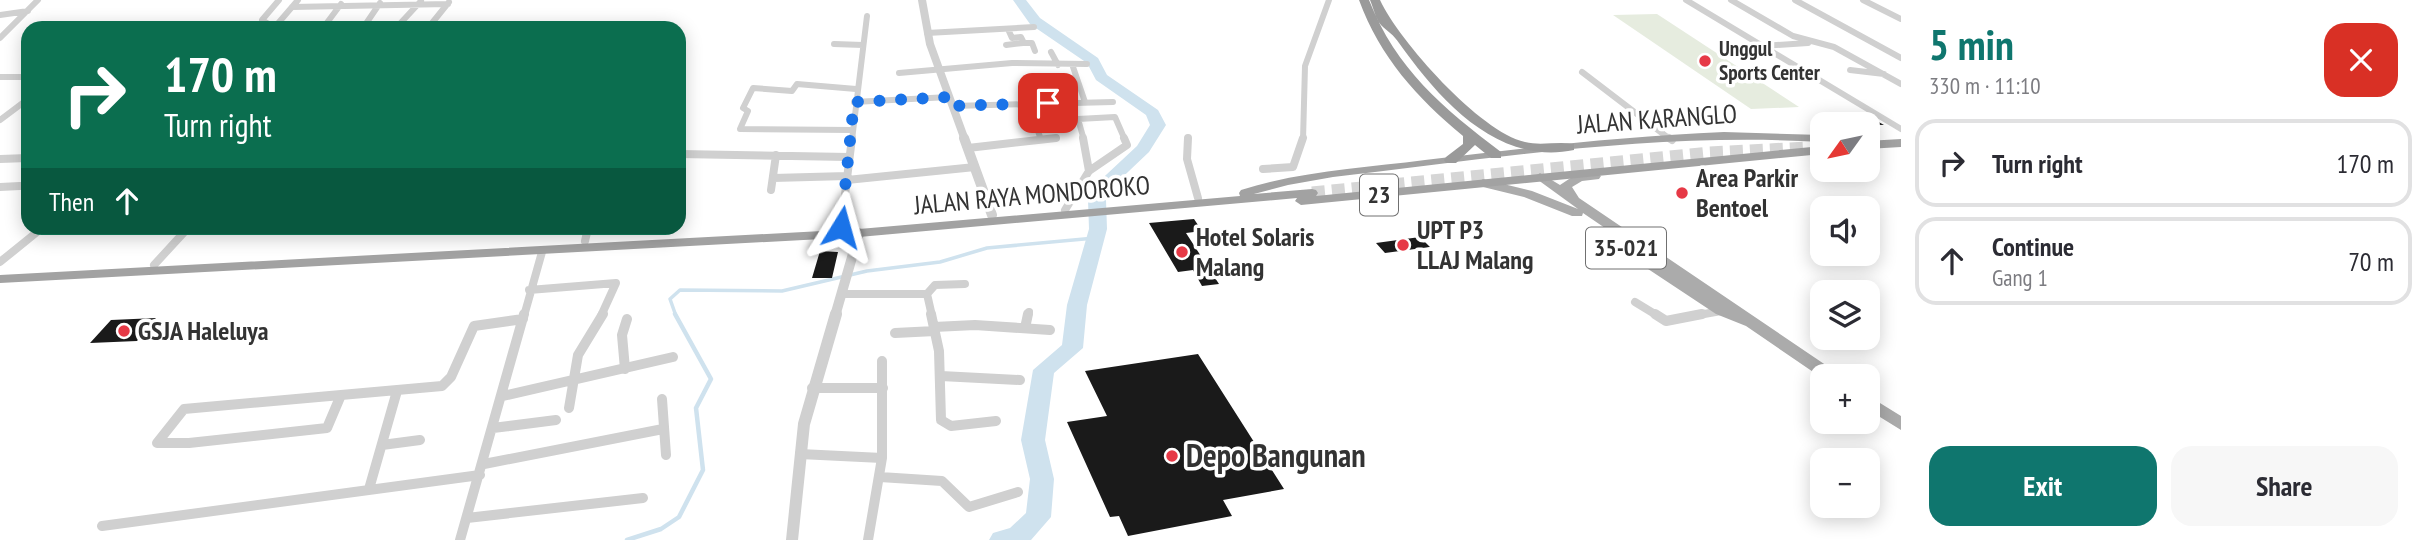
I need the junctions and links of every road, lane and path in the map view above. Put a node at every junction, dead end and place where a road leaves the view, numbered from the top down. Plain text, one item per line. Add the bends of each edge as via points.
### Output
1 (38, 0) edge
2 (279, 0) edge
3 (298, 0) edge
4 (922, 0) edge
5 (1329, 0) edge
6 (1364, 0) edge
7 (1375, 0) edge
8 (1686, 0) edge
9 (1731, 0) edge
10 (1796, 0) edge
11 (1863, 0) edge
12 (358, 2) edge
13 (386, 2) edge
14 (421, 2) edge
15 (450, 2) edge
16 (341, 4) junction
17 (292, 7) junction
18 (29, 10) junction
19 (0, 15) edge
20 (867, 16) dead end
21 (1381, 16) junction
22 (1901, 19) edge
23 (264, 21) edge
24 (280, 21) edge
25 (328, 21) edge
26 (369, 21) edge
27 (403, 21) edge
28 (434, 21) edge
29 (1034, 27) dead end
30 (1008, 29) junction
31 (927, 33) junction
32 (1793, 36) junction
33 (0, 38) edge
34 (1024, 43) junction
35 (1802, 43) junction
36 (1820, 43) junction
37 (834, 44) dead end
38 (863, 45) junction
39 (1006, 45) dead end
40 (1760, 46) junction
41 (1051, 52) dead end
42 (1901, 58) edge
43 (1037, 64) junction
44 (1072, 64) junction
45 (1087, 64) dead end
46 (1058, 65) junction
47 (940, 70) junction
48 (1850, 70) dead end
49 (1582, 72) dead end
50 (899, 73) dead end
51 (1885, 74) junction
52 (0, 77) edge
53 (21, 77) edge
54 (1035, 79) dead end
55 (1901, 84) edge
56 (1077, 85) junction
57 (856, 89) junction
58 (854, 102) junction
59 (950, 102) junction
60 (1085, 102) junction
61 (1113, 102) dead end
62 (21, 104) edge
63 (0, 120) edge
64 (1035, 122) dead end
65 (1901, 129) edge
66 (852, 130) junction
67 (1470, 135) junction
68 (1901, 137) edge
69 (1056, 138) dead end
70 (1188, 138) dead end
71 (1880, 138) edge
72 (1041, 140) junction
73 (1672, 140) junction
74 (1799, 141) tunnel mouth
75 (1810, 143) edge
76 (1901, 143) edge
77 (1810, 144) edge
78 (1880, 144) edge
79 (1810, 146) edge
80 (1569, 147) junction
81 (968, 148) junction
82 (686, 154) edge
83 (776, 155) junction
84 (1088, 155) junction
85 (1110, 155) junction
86 (1503, 155) junction
87 (849, 157) junction
88 (21, 158) edge
89 (0, 159) edge
90 (1451, 160) junction
91 (1662, 166) junction
92 (975, 167) junction
93 (1262, 169) dead end
94 (1088, 171) junction
95 (773, 178) junction
96 (847, 178) junction
97 (1534, 178) junction
98 (1483, 183) junction
99 (19, 186) dead end
100 (0, 187) edge
101 (771, 190) dead end
102 (1308, 190) tunnel mouth
103 (1248, 196) junction
104 (1198, 198) junction
105 (1119, 209) junction
106 (1065, 210) junction
107 (1081, 212) junction
108 (1582, 212) junction
109 (992, 215) junction
110 (841, 227) junction
111 (686, 231) edge
112 (859, 233) junction
113 (33, 235) edge
114 (182, 235) edge
115 (582, 235) edge
116 (509, 249) junction
117 (542, 252) junction
118 (438, 253) junction
119 (0, 262) edge
120 (154, 265) junction
121 (0, 271) edge
122 (0, 279) edge
123 (965, 284) dead end
124 (846, 289) junction
125 (529, 290) junction
126 (928, 294) junction
127 (1635, 302) dead end
128 (1721, 311) junction
129 (1029, 312) dead end
130 (523, 319) junction
131 (627, 319) dead end
132 (1748, 321) junction
133 (1025, 328) junction
134 (935, 329) junction
135 (1050, 330) dead end
136 (895, 333) dead end
137 (673, 357) dead end
138 (882, 361) dead end
139 (1812, 364) edge
140 (625, 369) junction
141 (941, 376) junction
142 (1020, 380) dead end
143 (571, 382) junction
144 (812, 388) junction
145 (883, 388) junction
146 (397, 391) junction
147 (341, 395) junction
148 (503, 396) junction
149 (662, 399) dead end
150 (569, 408) dead end
151 (1880, 410) edge
152 (556, 420) dead end
153 (996, 421) dead end
154 (1901, 424) edge
155 (494, 428) junction
156 (663, 429) junction
157 (420, 440) dead end
158 (382, 445) junction
159 (800, 454) junction
160 (666, 455) dead end
161 (881, 458) junction
162 (482, 469) junction
163 (880, 477) junction
164 (369, 489) junction
165 (1018, 492) dead end
166 (643, 498) dead end
167 (467, 518) junction
168 (102, 526) dead end
169 (460, 540) edge
170 (792, 540) edge
171 (868, 540) edge

1 - 18 street
2 - 23 street
3 - 17 street
4 - 31 street
5 - 93 street via 1306,66 1306,125 1298,160 1293,167
6 - 67 highway via 1394,61 1425,97
7 - 21 highway
8 - 40 street
9 - 32 street
10 - 42 street
11 - 22 street
12 - 13 street
12 - 16 street
13 - 14 street
13 - 26 street
14 - 15 street
14 - 27 street
15 - 28 street
16 - 17 street
16 - 25 street
17 - 24 street
18 - 19 street
18 - 33 street
20 - 38 street
21 - 80 highway via 1434,83 1493,133 1523,145
21 - 86 highway via 1427,82
29 - 30 street
30 - 31 street
30 - 34 street via 1011,37 1022,37
31 - 47 street
32 - 35 street
32 - 36 street
34 - 39 street
34 - 43 street via 1032,43
35 - 36 street
35 - 40 street
36 - 51 street
37 - 38 street
38 - 57 street
40 - 65 street
41 - 46 street
43 - 46 street
43 - 47 street
44 - 45 street
44 - 46 street
44 - 56 street
47 - 50 street
47 - 59 street
48 - 51 street
49 - 73 street
51 - 55 street
52 - 53 street
54 - 56 street via 1042,89
56 - 60 street
57 - 58 street
57 - 66 street via 797,84 792,91 753,88 743,108 748,111 737,129
58 - 59 street
58 - 66 street
59 - 60 street
59 - 81 street
60 - 61 street
62 - 63 street
64 - 72 street
66 - 87 street
67 - 86 highway
67 - 90 highway via 1469,145
68 - 71 highway
69 - 72 street
70 - 104 street via 1187,159
72 - 81 street
73 - 77 highway, JALAN KARANGLO via 1759,136
73 - 80 highway, JALAN KARANGLO
74 - 75 highway
76 - 78 highway
79 - 91 highway, JALAN KARANGLO
80 - 86 highway, JALAN KARANGLO
81 - 92 street
82 - 83 street
83 - 87 street
83 - 95 street
84 - 85 street
84 - 85 street via 1078,119 1108,116 1117,119 1128,143
84 - 94 street
85 - 94 street
86 - 90 highway, JALAN RAYA MONDOROKO
86 - 97 highway
87 - 96 street
88 - 89 street
90 - 103 highway, JALAN RAYA MONDOROKO via 1268,185
91 - 97 highway, JALAN KARANGLO
91 - 108 main road, 35-021 via 1573,180 1566,190
92 - 96 street
92 - 109 street
94 - 106 street
95 - 96 street
95 - 101 street
96 - 110 street
97 - 98 highway, 23
97 - 108 main road, 35-021
98 - 103 highway, 23 via 1349,198 1276,202
98 - 108 main road, 35-021
99 - 100 street
102 - 103 highway, JALAN RAYA MONDOROKO
103 - 104 highway, JALAN RAYA MONDOROKO
103 - 105 highway, JALAN RAYA MONDOROKO
104 - 105 highway, JALAN RAYA MONDOROKO
105 - 107 highway, JALAN RAYA MONDOROKO
106 - 107 highway, JALAN RAYA MONDOROKO
106 - 109 highway, JALAN RAYA MONDOROKO
107 - 112 highway, JALAN RAYA MONDOROKO
108 - 128 main road, 35-021
108 - 132 main road, 35-021 via 1738,310
109 - 110 highway, JALAN RAYA MONDOROKO
110 - 111 highway, JALAN RAYA MONDOROKO
112 - 117 highway, JALAN RAYA MONDOROKO
112 - 124 street
113 - 119 street
114 - 120 street
115 - 116 highway, JALAN RAYA MONDOROKO
116 - 117 highway, JALAN RAYA MONDOROKO
116 - 118 highway, JALAN RAYA MONDOROKO
117 - 125 street
118 - 120 highway, JALAN RAYA MONDOROKO
118 - 122 highway, JALAN RAYA MONDOROKO
120 - 121 highway, JALAN RAYA MONDOROKO
123 - 126 street via 935,285
124 - 126 street
124 - 144 street
125 - 130 street
125 - 143 street via 616,283 611,304 583,344
126 - 134 street
127 - 128 street via 1666,321
128 - 132 main road, 35-021
129 - 133 street
130 - 146 street via 474,326 447,383
130 - 148 street
131 - 140 street via 622,335
132 - 139 main road, 35-021
133 - 134 street via 975,325
133 - 135 street
134 - 136 street
134 - 141 street
137 - 140 street
138 - 145 street
140 - 143 street
141 - 142 street
141 - 153 street via 943,423
143 - 148 street
143 - 150 street
144 - 145 street
144 - 159 street
145 - 161 street
146 - 147 street
146 - 158 street
147 - 147 street via 327,428 157,443 184,409
148 - 155 street
149 - 156 street
151 - 154 main road
152 - 155 street
155 - 162 street
156 - 160 street
156 - 162 street
157 - 158 street
158 - 164 street
159 - 161 street
159 - 170 street
161 - 163 street
162 - 164 street
162 - 167 street
163 - 165 street via 942,481 969,507
163 - 171 street
164 - 168 street
166 - 167 street
167 - 169 street

